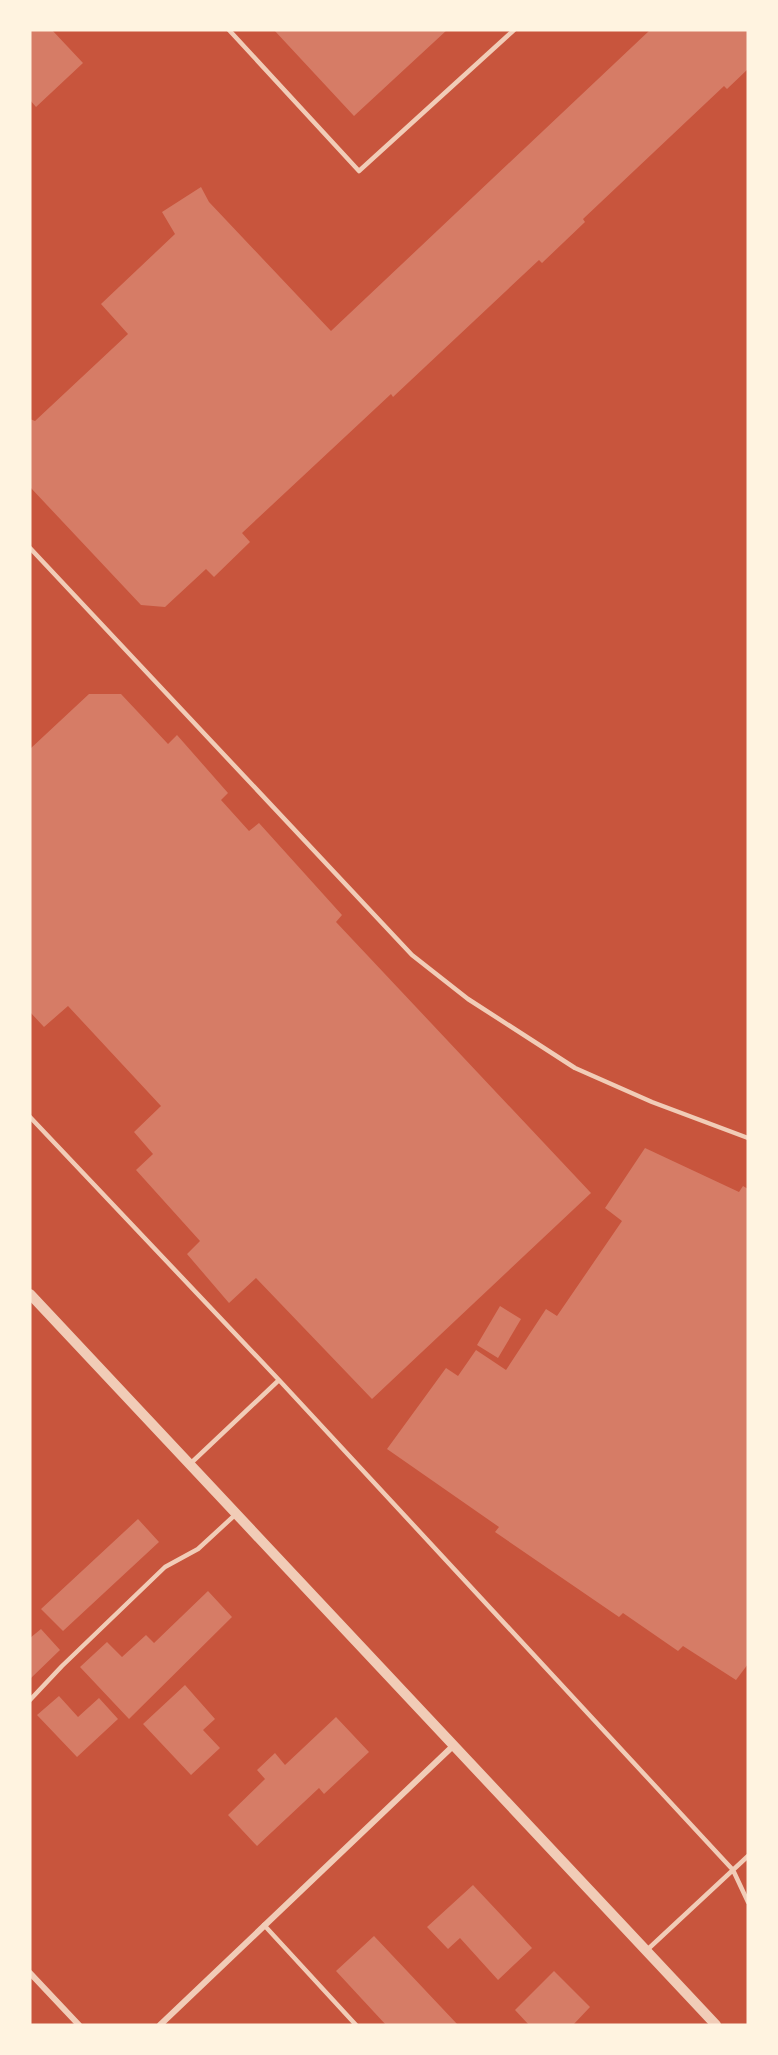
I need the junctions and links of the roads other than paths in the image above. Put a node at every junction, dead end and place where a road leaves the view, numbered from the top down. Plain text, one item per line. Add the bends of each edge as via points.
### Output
1 (229, 30) edge
2 (514, 30) edge
3 (30, 548) edge
4 (30, 1117) edge
5 (748, 1138) edge
6 (30, 1294) edge
7 (279, 1380) junction
8 (190, 1464) junction
9 (236, 1514) junction
10 (30, 1700) edge
11 (453, 1746) junction
12 (748, 1856) edge
13 (733, 1870) junction
14 (748, 1902) edge
15 (264, 1926) junction
16 (646, 1951) junction
17 (30, 1973) edge
18 (79, 2025) edge
19 (160, 2025) edge
20 (356, 2025) edge
21 (716, 2025) edge

1 - 2 lane via 359,171
3 - 5 lane via 412,955 468,999 575,1068
4 - 7 lane
6 - 8 street
7 - 8 lane
7 - 13 lane
8 - 9 street
9 - 10 lane via 198,1548 165,1567
9 - 11 street
11 - 15 street
11 - 16 street
12 - 13 lane
13 - 14 lane
13 - 16 lane
15 - 19 street
15 - 20 lane
16 - 21 street
17 - 18 street

